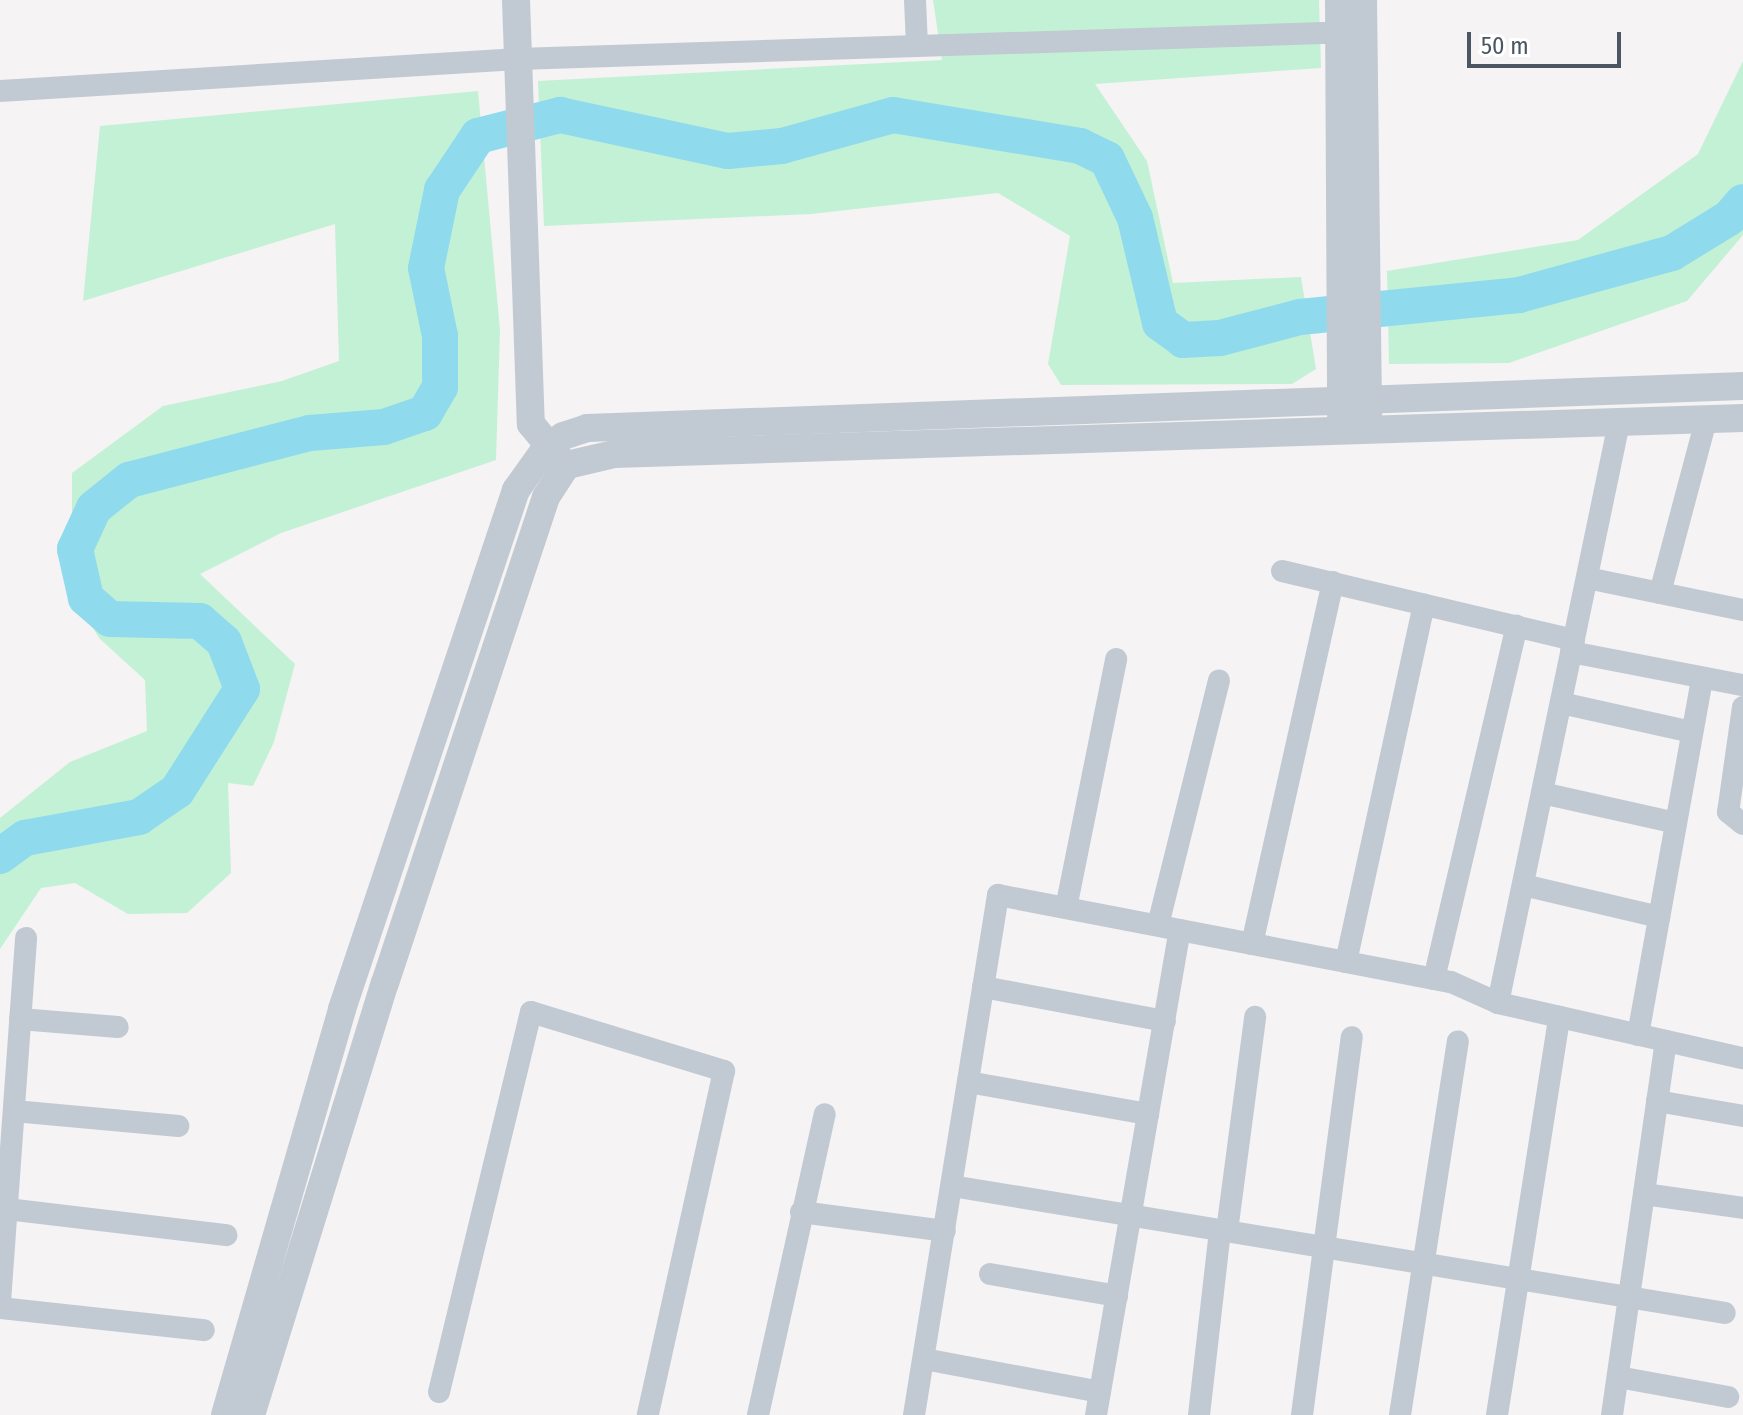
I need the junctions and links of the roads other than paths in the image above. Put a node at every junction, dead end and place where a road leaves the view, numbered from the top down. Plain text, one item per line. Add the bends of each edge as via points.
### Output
1 (516, 0) edge
2 (915, 0) edge
3 (1339, 0) edge
4 (1363, 0) edge
5 (1351, 32) junction
6 (917, 46) junction
7 (518, 71) junction
8 (0, 91) edge
9 (1743, 386) edge
10 (1354, 400) junction
11 (1743, 418) edge
12 (1706, 420) junction
13 (1619, 423) junction
14 (1355, 431) junction
15 (556, 456) junction
16 (1282, 571) dead end
17 (1587, 578) junction
18 (1333, 582) junction
19 (1660, 593) junction
20 (1424, 604) junction
21 (1743, 610) edge
22 (1517, 626) junction
23 (1572, 646) junction
24 (1116, 659) dead end
25 (1702, 678) junction
26 (1219, 681) dead end
27 (1743, 685) edge
28 (1561, 703) junction
29 (1743, 707) edge
30 (1692, 732) junction
31 (1542, 793) junction
32 (1676, 823) junction
33 (1743, 824) edge
34 (1523, 885) junction
35 (1066, 908) junction
36 (1659, 917) junction
37 (1169, 928) junction
38 (26, 938) dead end
39 (1252, 944) junction
40 (1346, 962) junction
41 (1434, 979) junction
42 (983, 987) junction
43 (1498, 1003) junction
44 (1255, 1017) dead end
45 (1559, 1017) junction
46 (20, 1019) junction
47 (1165, 1021) junction
48 (118, 1027) dead end
49 (1638, 1035) junction
50 (1352, 1037) dead end
51 (1458, 1041) dead end
52 (1666, 1041) junction
53 (1743, 1058) edge
54 (968, 1082) junction
55 (1657, 1101) junction
56 (14, 1111) junction
57 (825, 1114) dead end
58 (1148, 1114) junction
59 (1743, 1116) edge
60 (178, 1126) dead end
61 (952, 1186) junction
62 (1644, 1194) junction
63 (1743, 1208) edge
64 (7, 1209) junction
65 (801, 1212) junction
66 (1131, 1215) junction
67 (1224, 1230) junction
68 (945, 1231) junction
69 (226, 1235) dead end
70 (1322, 1247) junction
71 (1423, 1264) junction
72 (990, 1274) dead end
73 (1518, 1279) junction
74 (1117, 1296) junction
75 (1629, 1298) junction
76 (0, 1302) edge
77 (0, 1308) edge
78 (1725, 1313) dead end
79 (204, 1330) dead end
80 (924, 1359) junction
81 (1618, 1377) junction
82 (439, 1392) dead end
83 (1100, 1392) junction
84 (1728, 1397) dead end
85 (225, 1415) edge
86 (251, 1415) edge
87 (648, 1415) edge
88 (758, 1415) edge
89 (914, 1415) edge
90 (1096, 1415) edge
91 (1199, 1415) edge
92 (1302, 1415) edge
93 (1400, 1415) edge
94 (1497, 1415) edge
95 (1612, 1415) edge

1 - 7 street
2 - 6 street
3 - 5 street
4 - 5 street
5 - 6 street
5 - 10 street
6 - 7 street
7 - 8 street
7 - 15 street via 531,424
9 - 10 street
10 - 14 street
10 - 15 street via 587,428
11 - 12 street
12 - 13 street
12 - 19 street
13 - 14 street
13 - 17 street
14 - 15 street
15 - 85 street via 516,490 380,893
15 - 86 street
16 - 18 street
17 - 19 street
17 - 23 street
18 - 20 street
18 - 39 street
19 - 21 street
20 - 22 street
20 - 40 street
22 - 23 street
22 - 41 street
23 - 25 street
23 - 28 street
24 - 35 street
25 - 27 street
25 - 30 street
26 - 37 street
28 - 30 street
28 - 31 street
29 - 33 street via 1728,812
30 - 32 street
31 - 32 street
31 - 34 street
32 - 36 street
34 - 36 street
34 - 43 street
35 - 37 street
35 - 42 street via 998,895
36 - 49 street
37 - 39 street
37 - 47 street
38 - 46 street
39 - 40 street
40 - 41 street
41 - 43 street
42 - 47 street
42 - 54 street
43 - 45 street
44 - 67 street
45 - 49 street
45 - 73 street
46 - 48 street
46 - 56 street
47 - 58 street
49 - 52 street
50 - 70 street
51 - 71 street
52 - 53 street
52 - 55 street
54 - 58 street
54 - 61 street
55 - 59 street
55 - 62 street
56 - 60 street
56 - 64 street
57 - 65 street
58 - 66 street
61 - 66 street
61 - 68 street
62 - 63 street
62 - 75 street
64 - 69 street
64 - 76 street
65 - 68 street
65 - 88 street
66 - 67 street
66 - 74 street
67 - 70 street
67 - 91 street
68 - 80 street
70 - 71 street
70 - 92 street
71 - 73 street
71 - 93 street
72 - 74 street
73 - 75 street
73 - 94 street
74 - 83 street
75 - 78 street
75 - 81 street
77 - 79 street
80 - 83 street
80 - 89 street
81 - 84 street
81 - 95 street
82 - 87 street via 531,1012 724,1071
83 - 90 street

